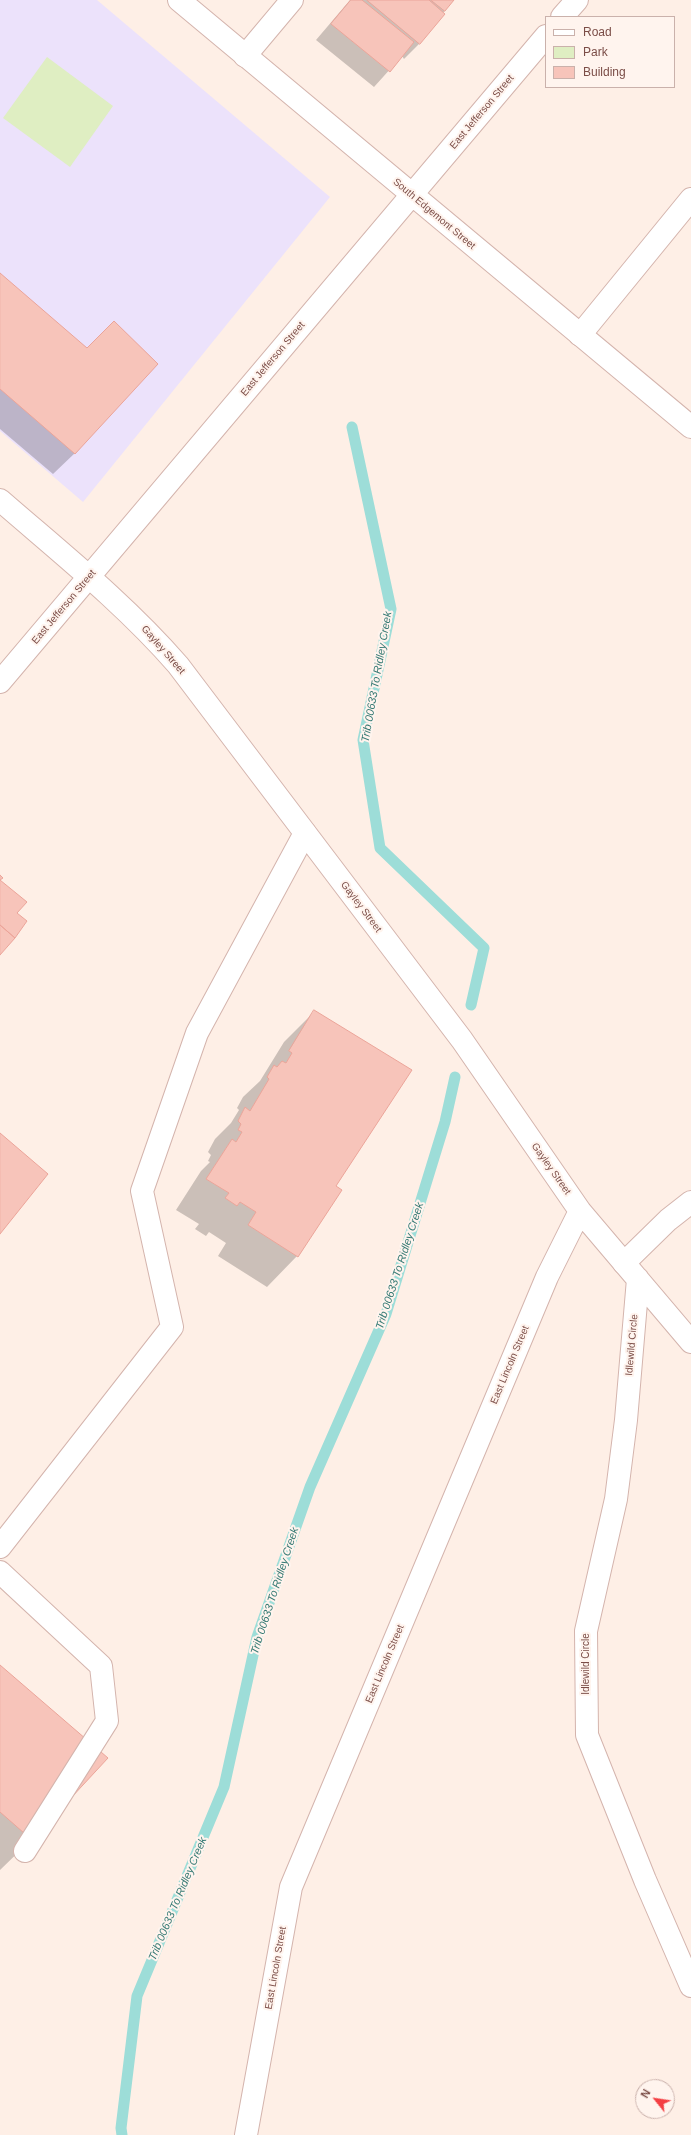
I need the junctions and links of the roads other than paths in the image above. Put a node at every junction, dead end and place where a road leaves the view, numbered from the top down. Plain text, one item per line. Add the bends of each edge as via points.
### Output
1 (179, 0) edge
2 (292, 0) edge
3 (577, 0) edge
4 (563, 16) edge
5 (545, 37) edge
6 (245, 56) junction
7 (411, 195) junction
8 (691, 199) edge
9 (580, 335) junction
10 (691, 427) edge
11 (0, 500) edge
12 (89, 577) junction
13 (0, 682) edge
14 (305, 833) junction
15 (691, 1202) edge
16 (580, 1211) junction
17 (631, 1271) junction
18 (691, 1342) edge
19 (0, 1547) edge
20 (0, 1572) edge
21 (25, 1851) dead end
22 (691, 1986) edge
23 (246, 2135) edge

1 - 6 street, South Edgemont Street
2 - 6 street
3 - 4 street
5 - 7 street, East Jefferson Street
6 - 7 street, South Edgemont Street
7 - 9 street, South Edgemont Street
7 - 12 street, East Jefferson Street
8 - 9 street
9 - 10 street, South Edgemont Street
11 - 12 street, Gayley Street
12 - 13 street, East Jefferson Street
12 - 14 street, Gayley Street via 151,634 178,665
14 - 16 street, Gayley Street via 462,1040
14 - 19 street via 197,1033 142,1191 172,1327
15 - 17 street via 668,1220
16 - 17 street, Gayley Street
16 - 23 street, East Lincoln Street via 547,1277 291,1887
17 - 18 street, Gayley Street
17 - 22 street, Idlewild Circle via 626,1420 616,1499 586,1631 587,1735
20 - 21 street via 102,1666 107,1721

